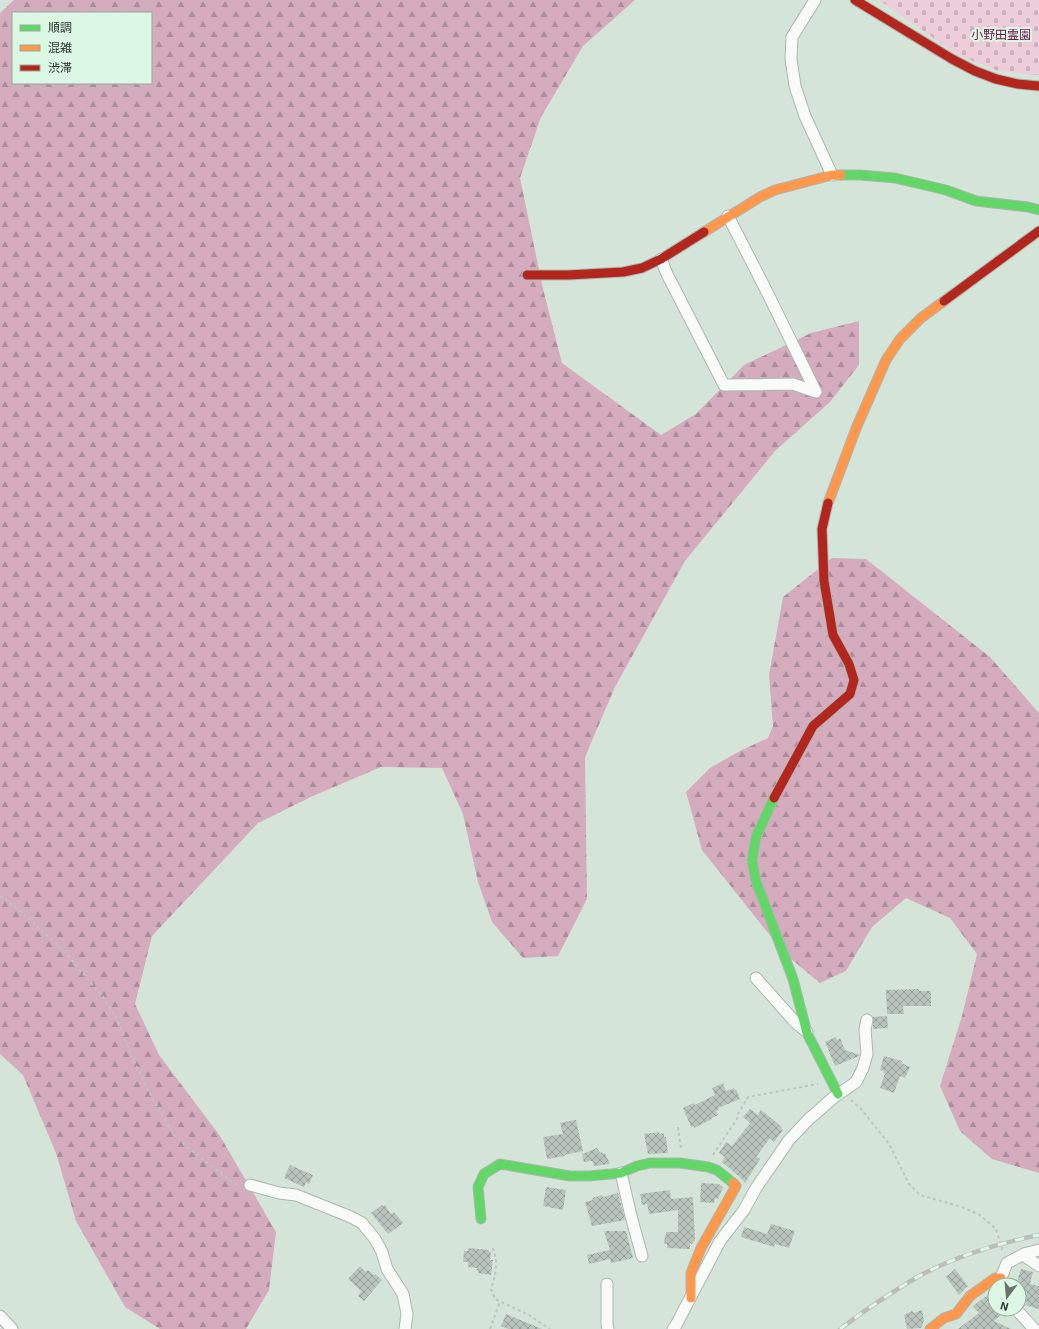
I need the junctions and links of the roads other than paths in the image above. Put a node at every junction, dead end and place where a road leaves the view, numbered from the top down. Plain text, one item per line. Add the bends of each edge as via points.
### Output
1 (815, 0) edge
2 (855, 0) edge
3 (1039, 86) edge
4 (832, 175) junction
5 (1039, 210) edge
6 (728, 216) junction
7 (1039, 230) edge
8 (661, 259) junction
9 (527, 276) dead end
10 (756, 978) dead end
11 (868, 1020) dead end
12 (807, 1033) junction
13 (838, 1094) junction
14 (621, 1173) junction
15 (250, 1185) road end
16 (481, 1218) dead end
17 (1039, 1250) edge
18 (1024, 1254) junction
19 (642, 1256) dead end
20 (1039, 1266) edge
21 (1003, 1277) edge
22 (607, 1284) dead end
23 (987, 1284) edge
24 (691, 1298) junction
25 (0, 1316) edge
26 (1027, 1316) edge
27 (1023, 1317) edge
28 (1039, 1320) edge
29 (12, 1329) edge
30 (405, 1329) edge
31 (608, 1329) edge
32 (673, 1329) edge
33 (930, 1329) edge
34 (1034, 1329) edge

1 - 4 street via 792,37 791,59 795,86 805,116
2 - 3 street via 975,71 996,79
4 - 5 street via 860,174 895,178 946,190 976,201
4 - 6 street via 775,190
6 - 8 street
6 - 8 street via 816,392 793,384 724,385
7 - 12 street via 921,318 900,340 886,360 857,426 828,504 822,529 824,581 833,636 849,664 854,680 850,694 813,726 756,837 752,861 756,881 793,979
8 - 9 street via 642,268 623,272
10 - 12 street
11 - 13 street via 865,1029 866,1054 863,1068 856,1082
12 - 13 street
13 - 24 street via 789,1140 744,1210 720,1241
14 - 16 street via 570,1176 500,1164 484,1174 478,1187
14 - 19 street
14 - 24 street via 650,1163 689,1164 717,1170 736,1186 699,1254 692,1272
15 - 30 street via 296,1195 362,1223 375,1239 387,1269 403,1294 407,1314
17 - 18 street
18 - 20 street
18 - 21 street via 1007,1262
22 - 31 street
23 - 33 street via 970,1296 956,1314 944,1318
24 - 32 street
25 - 29 street
26 - 28 street
27 - 34 street

